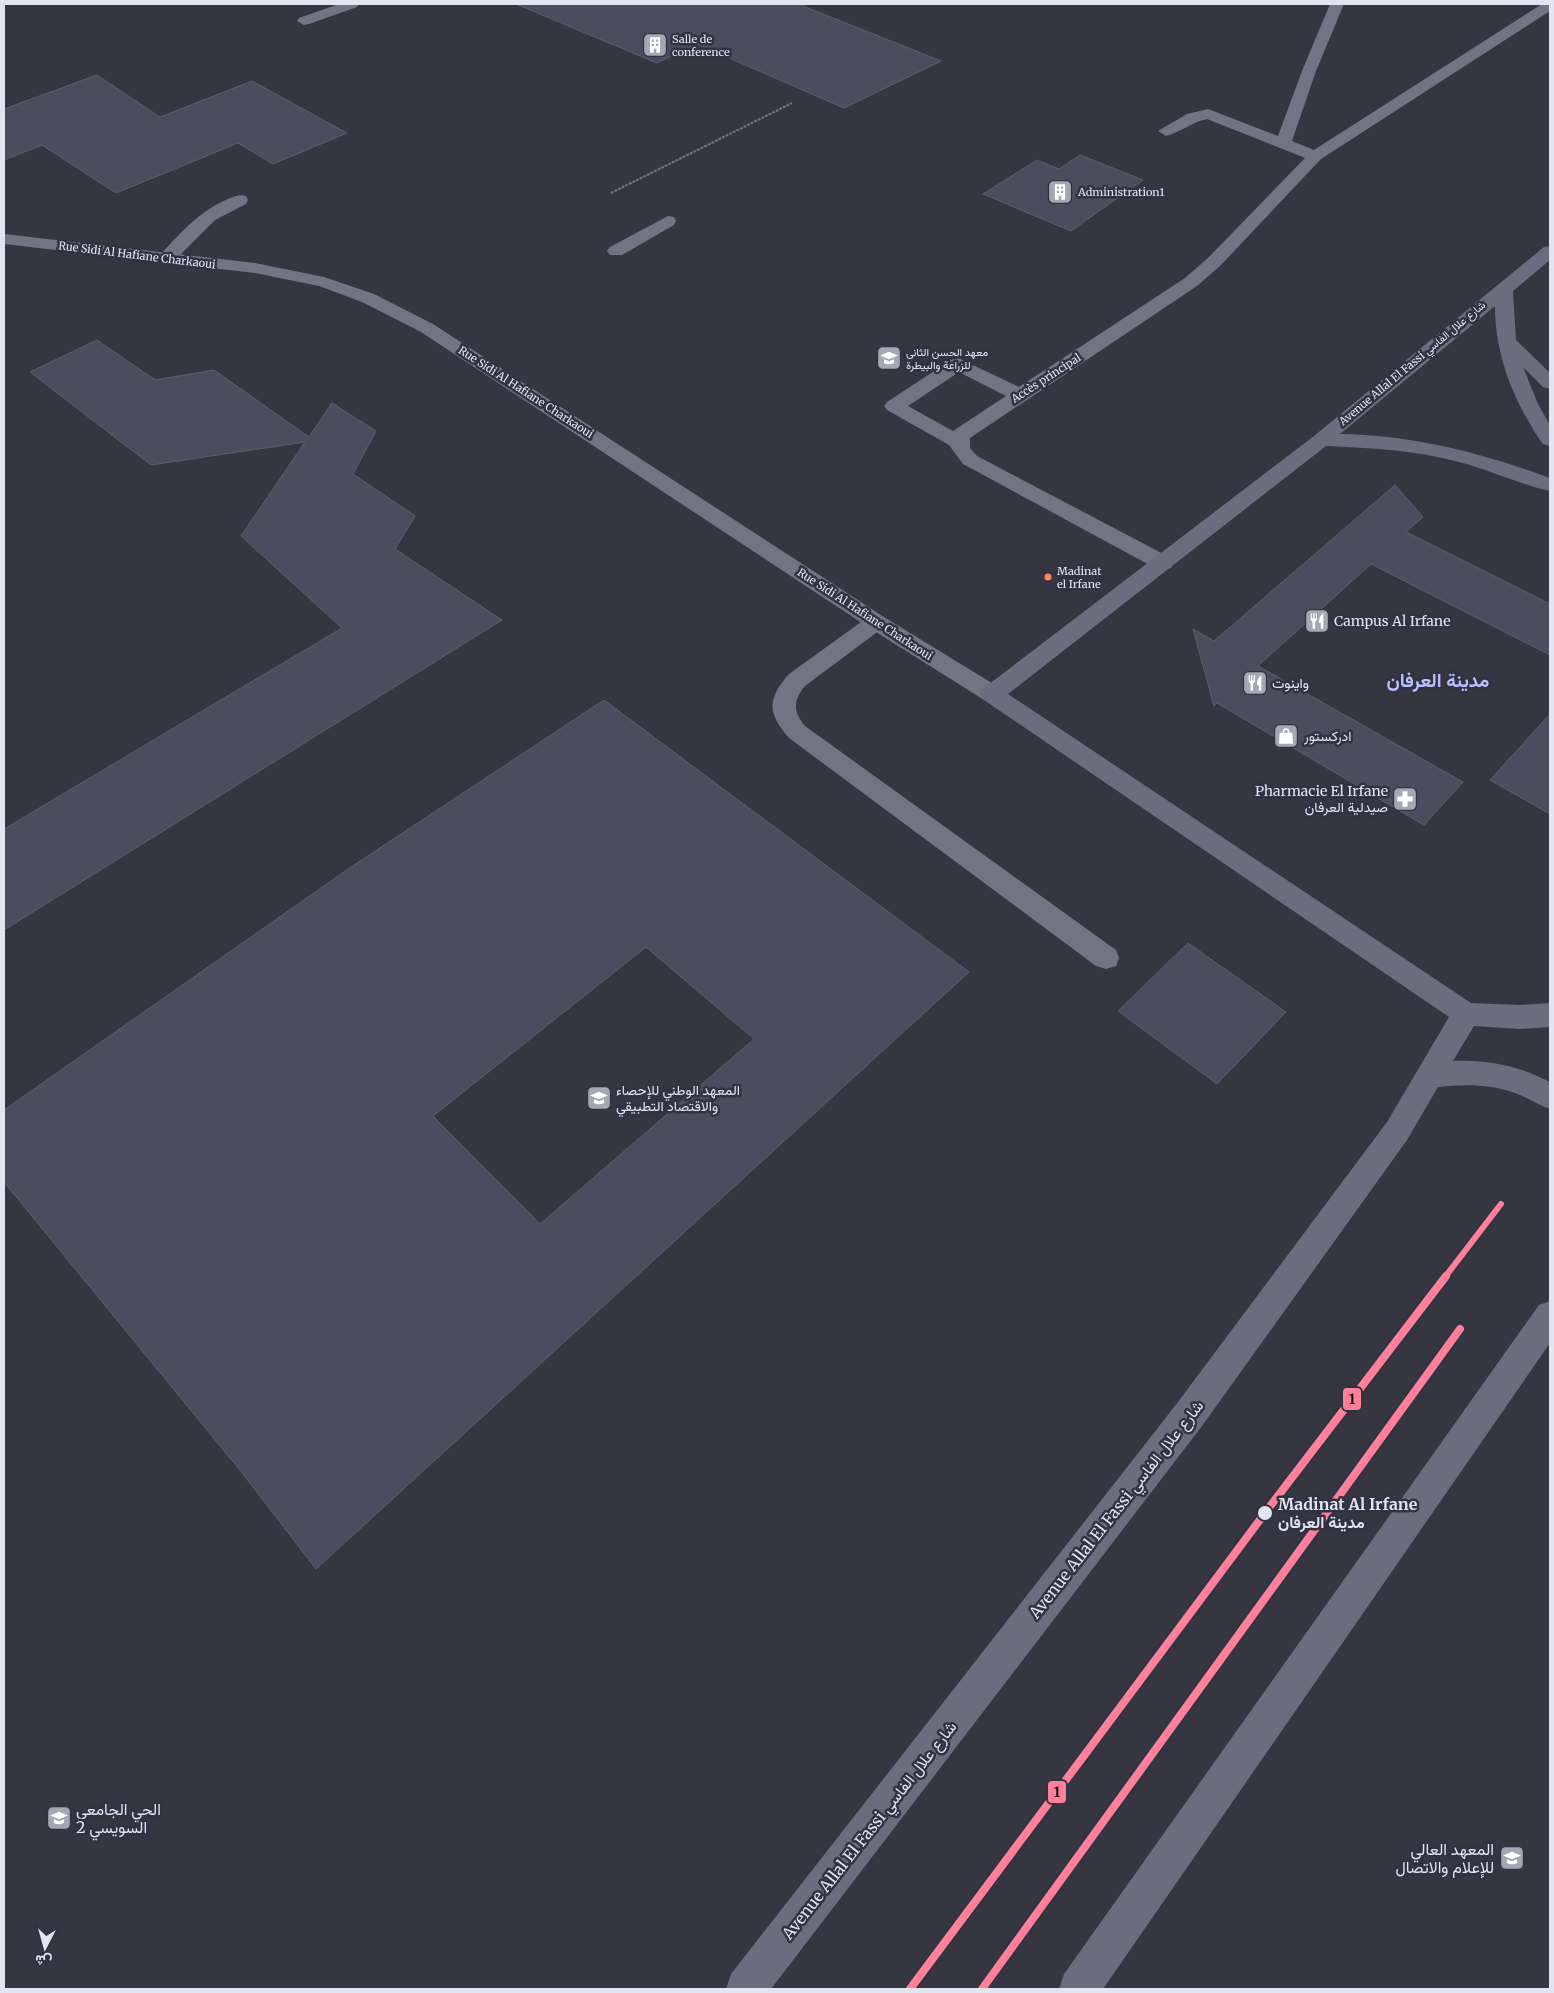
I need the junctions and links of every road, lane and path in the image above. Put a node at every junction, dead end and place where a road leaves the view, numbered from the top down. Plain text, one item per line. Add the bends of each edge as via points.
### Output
1 (352, 4) edge
2 (1337, 4) edge
3 (1550, 5) edge
4 (304, 21) dead end
5 (792, 103) dead end
6 (1166, 131) dead end
7 (1284, 142) junction
8 (1315, 156) junction
9 (611, 193) dead end
10 (240, 200) dead end
11 (668, 221) dead end
12 (4, 239) edge
13 (616, 251) dead end
14 (1550, 251) edge
15 (167, 258) junction
16 (1504, 287) junction
17 (1505, 340) junction
18 (1550, 383) edge
19 (1019, 396) junction
20 (1321, 440) junction
21 (1550, 440) edge
22 (958, 442) junction
23 (1550, 485) edge
24 (1163, 563) junction
25 (876, 622) junction
26 (992, 694) junction
27 (1106, 958) dead end
28 (1466, 1014) junction
29 (1550, 1015) edge
30 (1429, 1076) junction
31 (1550, 1096) edge
32 (1550, 1316) edge
33 (746, 1989) edge
34 (1079, 1989) edge

1 - 4 street
2 - 7 street
3 - 8 street, Accès principal
5 - 9 path
6 - 7 street via 1192,117 1208,114
7 - 8 street
8 - 19 street, Accès principal via 1191,282
10 - 15 street via 225,204 203,219
11 - 13 street
12 - 15 street, Rue Sidi Al Hafiane Charkaoui
14 - 16 street, Avenue Allal El Fassi شارع علال الفاسي
15 - 25 street, Rue Sidi Al Hafiane Charkaoui via 255,268 324,282 368,298 427,328
16 - 17 street, Avenue Allal El Fassi شارع علال الفاسي
16 - 20 street, Avenue Allal El Fassi شارع علال الفاسي
17 - 18 street
17 - 21 street, Avenue Allal El Fassi شارع علال الفاسي via 1517,380 1538,424
19 - 22 street, Accès principal via 961,434
19 - 22 street via 958,364 894,406
20 - 23 street via 1379,442 1440,451 1500,466
20 - 24 street, Avenue Allal El Fassi شارع علال الفاسي
22 - 24 street via 960,450 970,460
24 - 26 street, Avenue Allal El Fassi شارع علال الفاسي
25 - 26 street, Rue Sidi Al Hafiane Charkaoui
25 - 27 street via 788,689 783,700 788,723
26 - 28 street
28 - 29 street via 1520,1018
28 - 30 street, Avenue Allal El Fassi شارع علال الفاسي
30 - 31 street via 1462,1071 1496,1074 1531,1085
30 - 33 street, Avenue Allal El Fassi شارع علال الفاسي via 1397,1131 1190,1414
32 - 34 street

